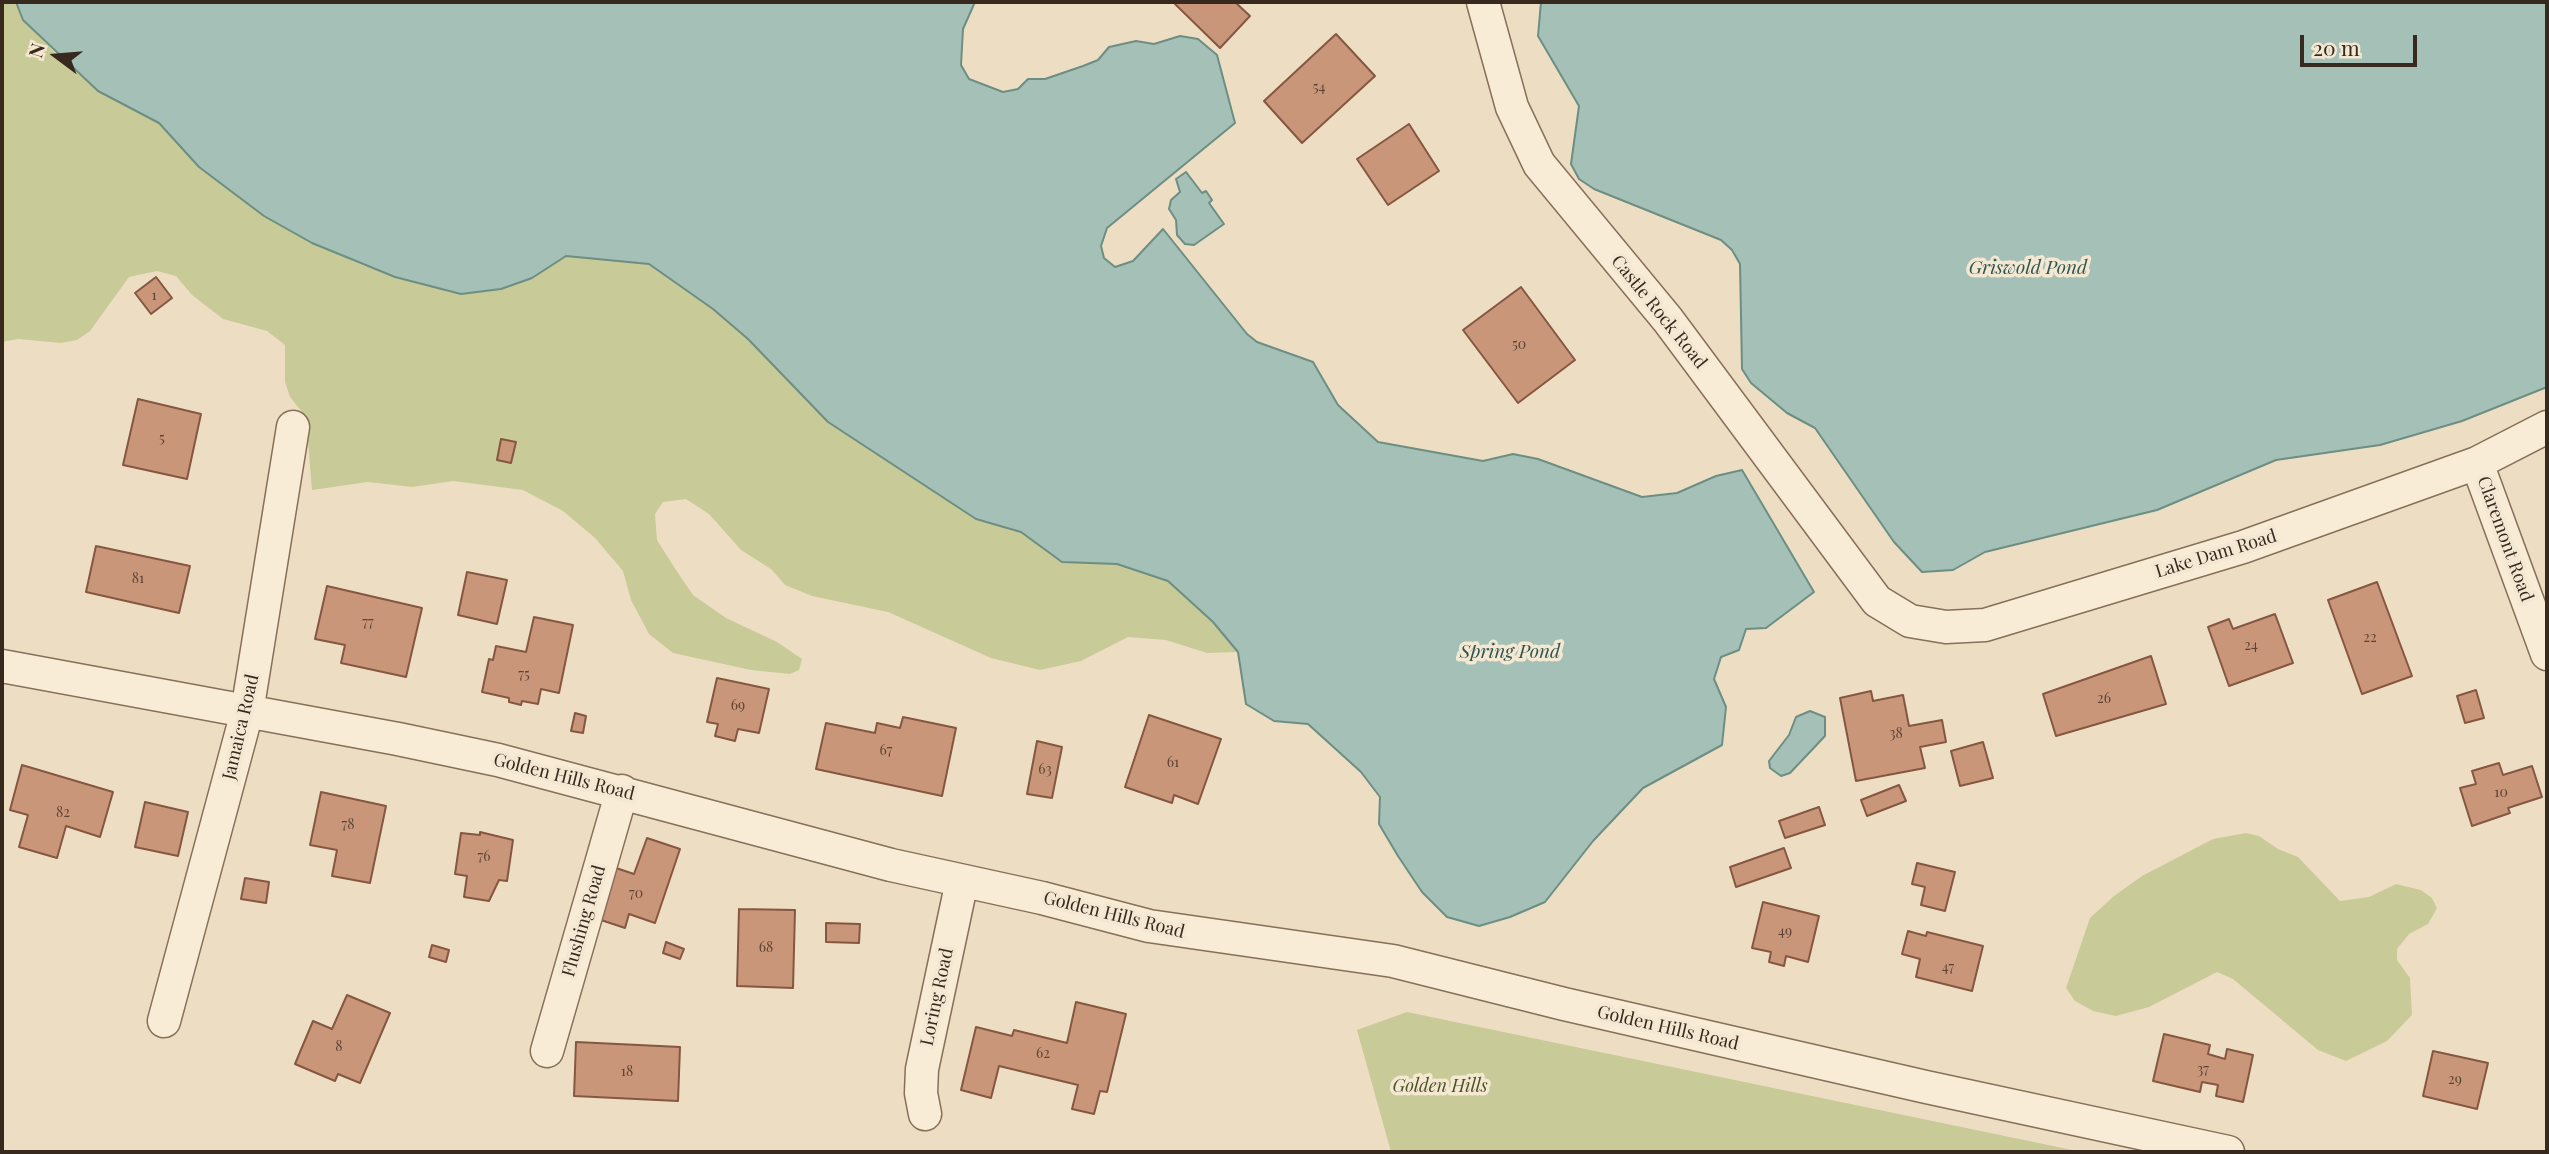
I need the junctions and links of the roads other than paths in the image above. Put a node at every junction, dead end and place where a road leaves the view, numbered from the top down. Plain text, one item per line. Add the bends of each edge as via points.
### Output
1 (1488, 6) edge
2 (293, 427) dead end
3 (2547, 427) edge
4 (2477, 464) junction
5 (1877, 601) joint
6 (2547, 654) edge
7 (2, 666) edge
8 (247, 712) junction
9 (622, 791) junction
10 (962, 881) junction
11 (164, 1021) dead end
12 (547, 1051) dead end
13 (925, 1114) dead end
14 (2228, 1152) edge

1 - 5 street, Castle Rock Road via 1512,107 1539,164 1668,320
2 - 8 street, Jamaica Road
3 - 4 street, Lake Dam Road
4 - 5 street, Lake Dam Road via 2243,547 1985,625 1919,624
4 - 6 street, Claremont Road
7 - 8 street, Golden Hills Road
8 - 9 street, Golden Hills Road via 398,739
8 - 11 street, Jamaica Road
9 - 10 street, Golden Hills Road
9 - 12 street, Flushing Road
10 - 13 street, Loring Road via 922,1069
10 - 14 street, Golden Hills Road via 1196,935 1394,961 1926,1087

